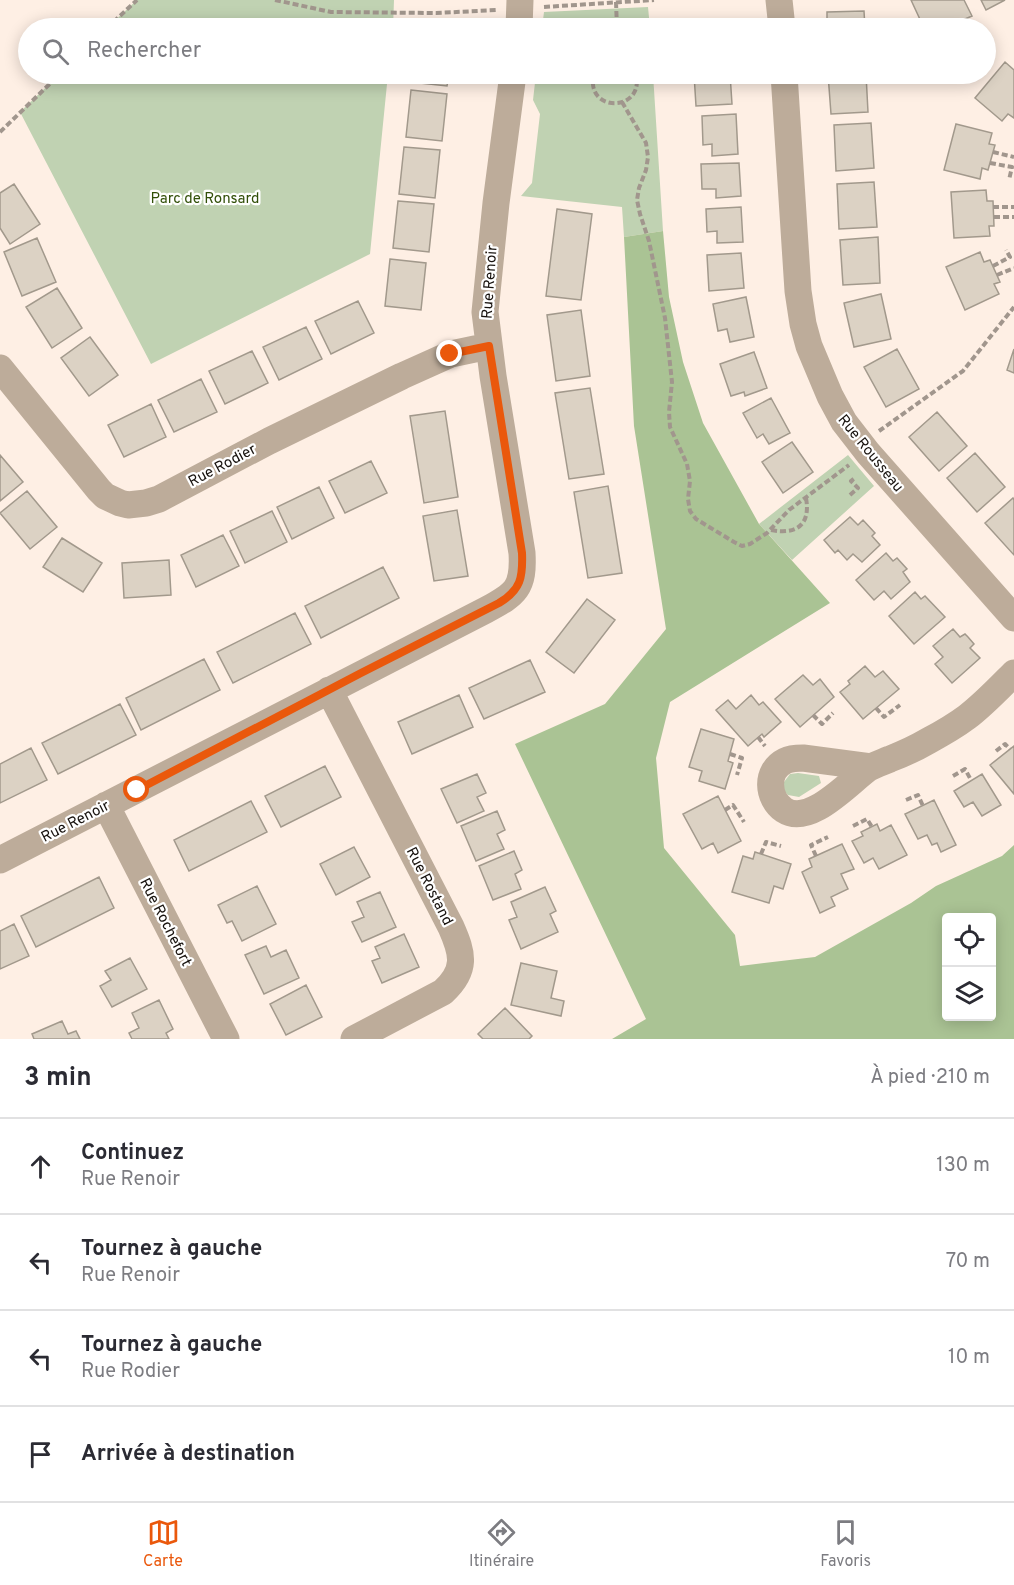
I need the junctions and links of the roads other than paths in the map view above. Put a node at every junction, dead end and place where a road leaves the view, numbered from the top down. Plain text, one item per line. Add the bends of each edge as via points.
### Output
1 (779, 0) edge
2 (781, 18) edge
3 (512, 84) edge
4 (785, 84) edge
5 (489, 346) junction
6 (0, 368) edge
7 (1014, 618) edge
8 (1014, 673) edge
9 (329, 690) junction
10 (871, 767) dead end
11 (106, 805) junction
12 (0, 860) edge
13 (226, 1039) edge
14 (354, 1039) edge

1 - 2 street
3 - 5 street, Rue Renoir via 485,297
4 - 7 street, Rue Rousseau via 798,291 802,324 819,373 844,422 868,453
5 - 6 street, Rue Rodier via 450,354 412,371 159,499 137,504 120,503 105,496
5 - 9 street, Rue Renoir via 522,553 519,584 499,603
8 - 10 street via 958,723
9 - 11 street, Rue Renoir
9 - 14 street, Rue Rostand via 451,927 462,960 459,973 443,992
11 - 12 street, Rue Renoir
11 - 13 street, Rue Rochefort

